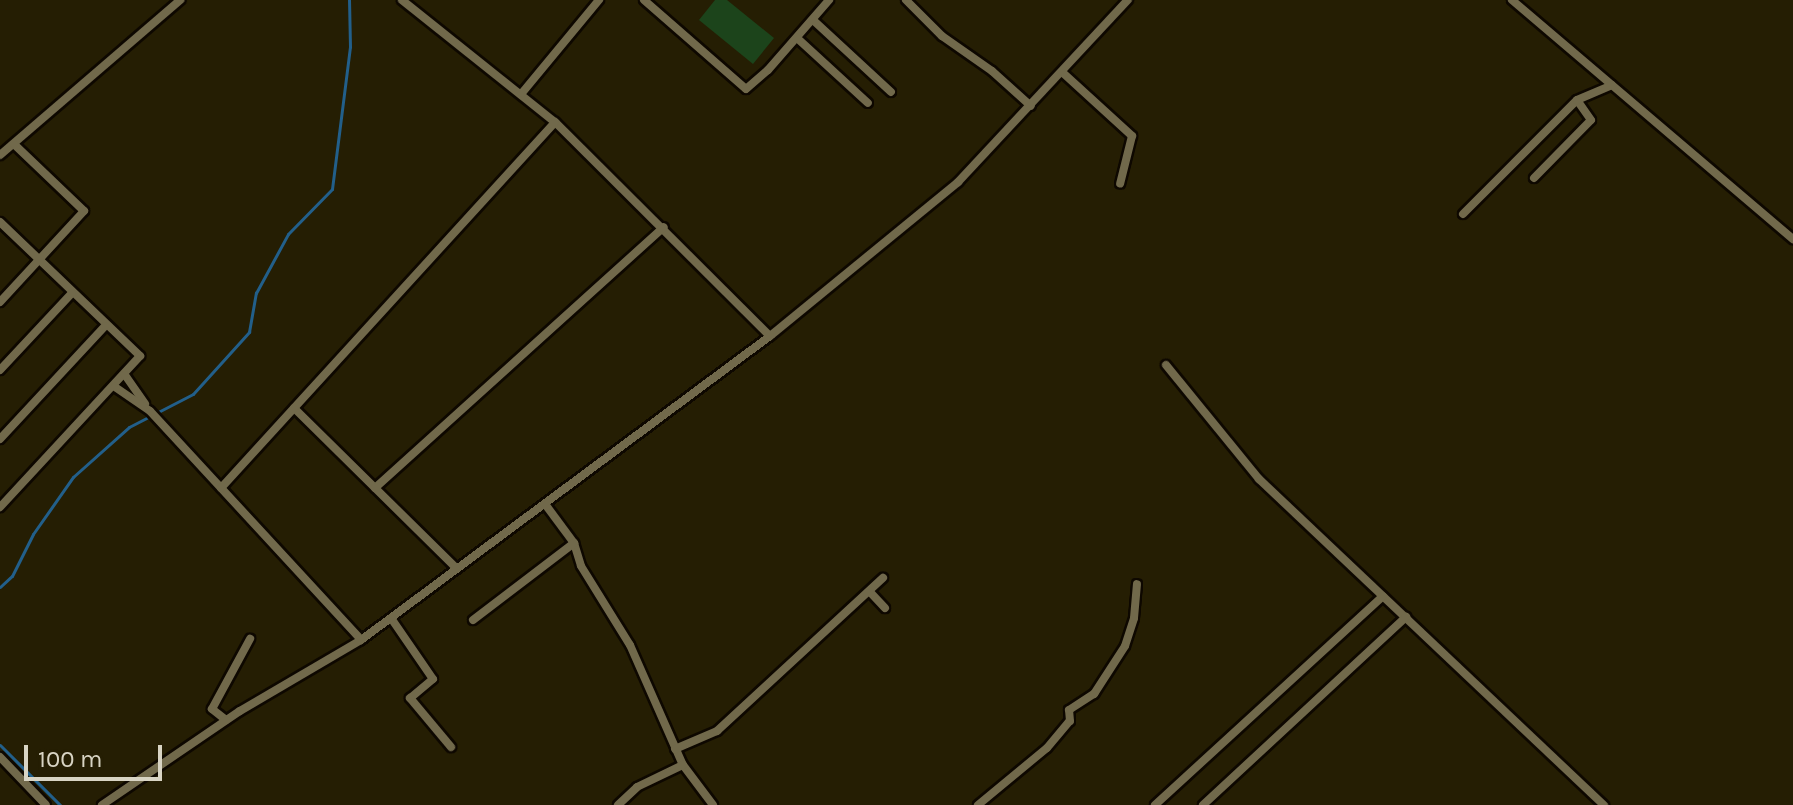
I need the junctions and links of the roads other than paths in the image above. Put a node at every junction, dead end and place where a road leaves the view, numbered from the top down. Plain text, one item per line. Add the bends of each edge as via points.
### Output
1 (180, 0) edge
2 (599, 0) edge
3 (644, 0) edge
4 (829, 0) edge
5 (906, 0) edge
6 (1128, 0) edge
7 (1512, 0) edge
8 (406, 1) edge
9 (813, 20) junction
10 (797, 38) junction
11 (1062, 72) junction
12 (1612, 85) junction
13 (891, 92) dead end
14 (522, 93) junction
15 (1577, 100) junction
16 (868, 103) dead end
17 (1031, 106) junction
18 (555, 122) junction
19 (14, 144) junction
20 (0, 155) edge
21 (1534, 178) dead end
22 (1120, 184) dead end
23 (1463, 214) dead end
24 (1, 227) edge
25 (664, 227) junction
26 (1793, 239) edge
27 (38, 259) junction
28 (72, 293) junction
29 (0, 302) edge
30 (105, 326) junction
31 (770, 336) junction
32 (1166, 365) dead end
33 (0, 370) edge
34 (125, 375) junction
35 (115, 387) junction
36 (294, 408) junction
37 (150, 411) junction
38 (0, 439) edge
39 (221, 488) junction
40 (375, 488) junction
41 (545, 504) junction
42 (0, 507) edge
43 (574, 543) junction
44 (457, 569) junction
45 (883, 578) dead end
46 (1137, 584) dead end
47 (870, 592) junction
48 (1383, 596) junction
49 (885, 608) dead end
50 (1406, 617) junction
51 (391, 618) junction
52 (473, 620) dead end
53 (250, 639) dead end
54 (361, 640) junction
55 (226, 720) junction
56 (451, 747) dead end
57 (675, 749) junction
58 (0, 757) edge
59 (683, 765) junction
60 (46, 805) edge
61 (102, 805) edge
62 (618, 805) edge
63 (713, 805) edge
64 (978, 805) edge
65 (1155, 805) edge
66 (1203, 805) edge
67 (1604, 805) edge

1 - 19 street
2 - 14 street
3 - 10 street via 746,89
4 - 9 street
5 - 17 street via 942,36
6 - 11 street
7 - 12 street
8 - 14 street
9 - 10 street
9 - 13 street
10 - 16 street
11 - 17 street
11 - 22 street via 1132,136
12 - 15 street
12 - 26 street
14 - 18 street
15 - 21 street via 1591,120
15 - 23 street
17 - 31 street via 958,182
18 - 25 street
18 - 36 street
19 - 20 street
19 - 27 street via 84,211
24 - 27 street
25 - 31 street
25 - 40 street
27 - 28 street
27 - 29 street
28 - 30 street
28 - 33 street
30 - 34 street via 140,356
30 - 38 street
31 - 41 street
32 - 48 street via 1259,479
34 - 35 street
34 - 37 street
35 - 37 street
35 - 42 street
36 - 39 street
36 - 40 street
37 - 39 street
39 - 54 street
40 - 44 street
41 - 43 street
41 - 44 street
43 - 52 street
43 - 57 street via 581,566 630,645
44 - 51 street
45 - 47 street
46 - 64 street via 1125,646 1094,694 1069,710 1070,721 1047,748
47 - 49 street
47 - 57 street via 717,731
48 - 50 street
48 - 65 street
50 - 66 street
50 - 67 street
51 - 54 street
51 - 56 street via 433,679 410,698
53 - 55 street via 212,709
54 - 55 street
55 - 61 street
57 - 59 street
58 - 60 street
59 - 62 street via 637,787
59 - 63 street

